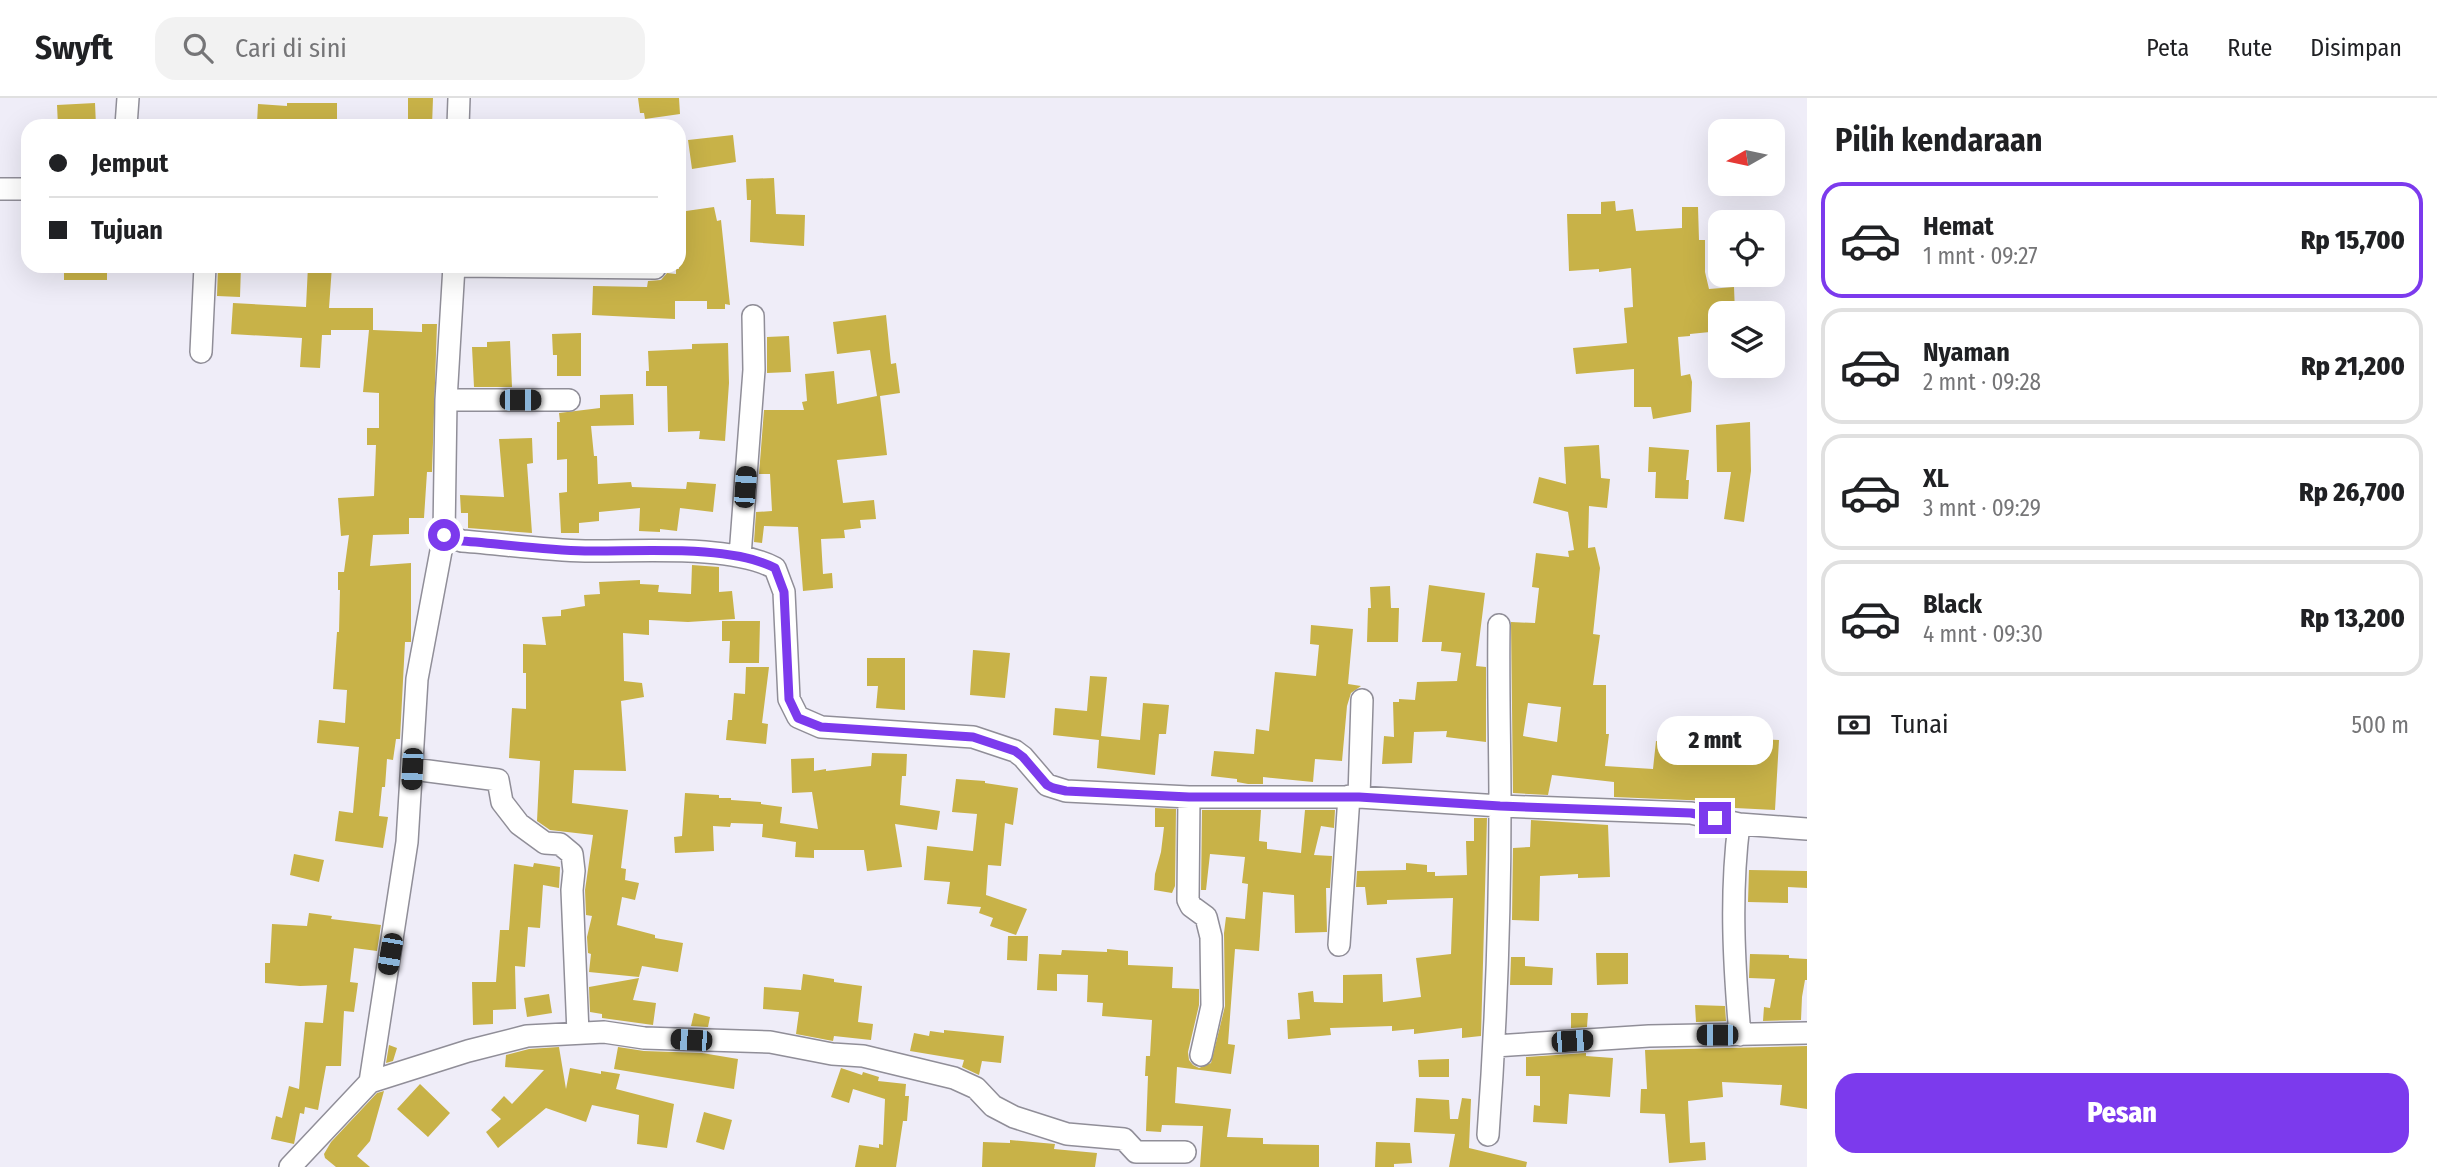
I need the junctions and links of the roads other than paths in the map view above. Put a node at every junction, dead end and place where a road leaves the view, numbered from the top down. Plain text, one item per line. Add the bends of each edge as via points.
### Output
1 (128, 98) edge
2 (459, 98) edge
3 (126, 119) edge
4 (458, 119) edge
5 (0, 189) edge
6 (21, 190) edge
7 (205, 273) edge
8 (454, 273) edge
9 (753, 316) dead end
10 (201, 352) dead end
11 (446, 400) junction
12 (569, 400) dead end
13 (444, 535) junction
14 (740, 556) junction
15 (1499, 625) dead end
16 (1362, 699) dead end
17 (412, 769) junction
18 (1354, 796) junction
19 (1189, 797) junction
20 (1500, 806) junction
21 (1739, 824) junction
22 (1807, 829) edge
23 (1339, 945) dead end
24 (1807, 1032) edge
25 (578, 1033) junction
26 (1740, 1035) junction
27 (1495, 1046) junction
28 (1201, 1055) dead end
29 (370, 1082) junction
30 (1488, 1135) dead end
31 (1185, 1152) dead end
32 (1136, 1159) edge
33 (290, 1167) edge

1 - 3 street
2 - 4 street
5 - 6 street
7 - 10 street
8 - 11 street
9 - 14 street via 754,370
11 - 12 street
11 - 13 street
13 - 14 street via 462,541 581,551
13 - 17 street via 417,679
14 - 19 street via 775,568 784,592 789,699 805,722 821,727 973,737 1015,751 1047,785 1066,791
15 - 20 street
16 - 18 street
17 - 25 street via 498,780 502,802 519,824 545,843 560,844 572,854
17 - 29 street via 400,900
18 - 19 street
18 - 20 street
18 - 23 street
19 - 28 street via 1188,901 1206,917 1212,955 1212,1006
20 - 21 street via 1691,813
20 - 27 street
21 - 22 street
21 - 26 street via 1733,949
24 - 26 street
25 - 29 street via 527,1035
25 - 32 street via 770,1042 863,1056 954,1078 976,1088 1014,1117 1066,1134 1124,1139
26 - 27 street
27 - 30 street
29 - 33 street
31 - 32 street

